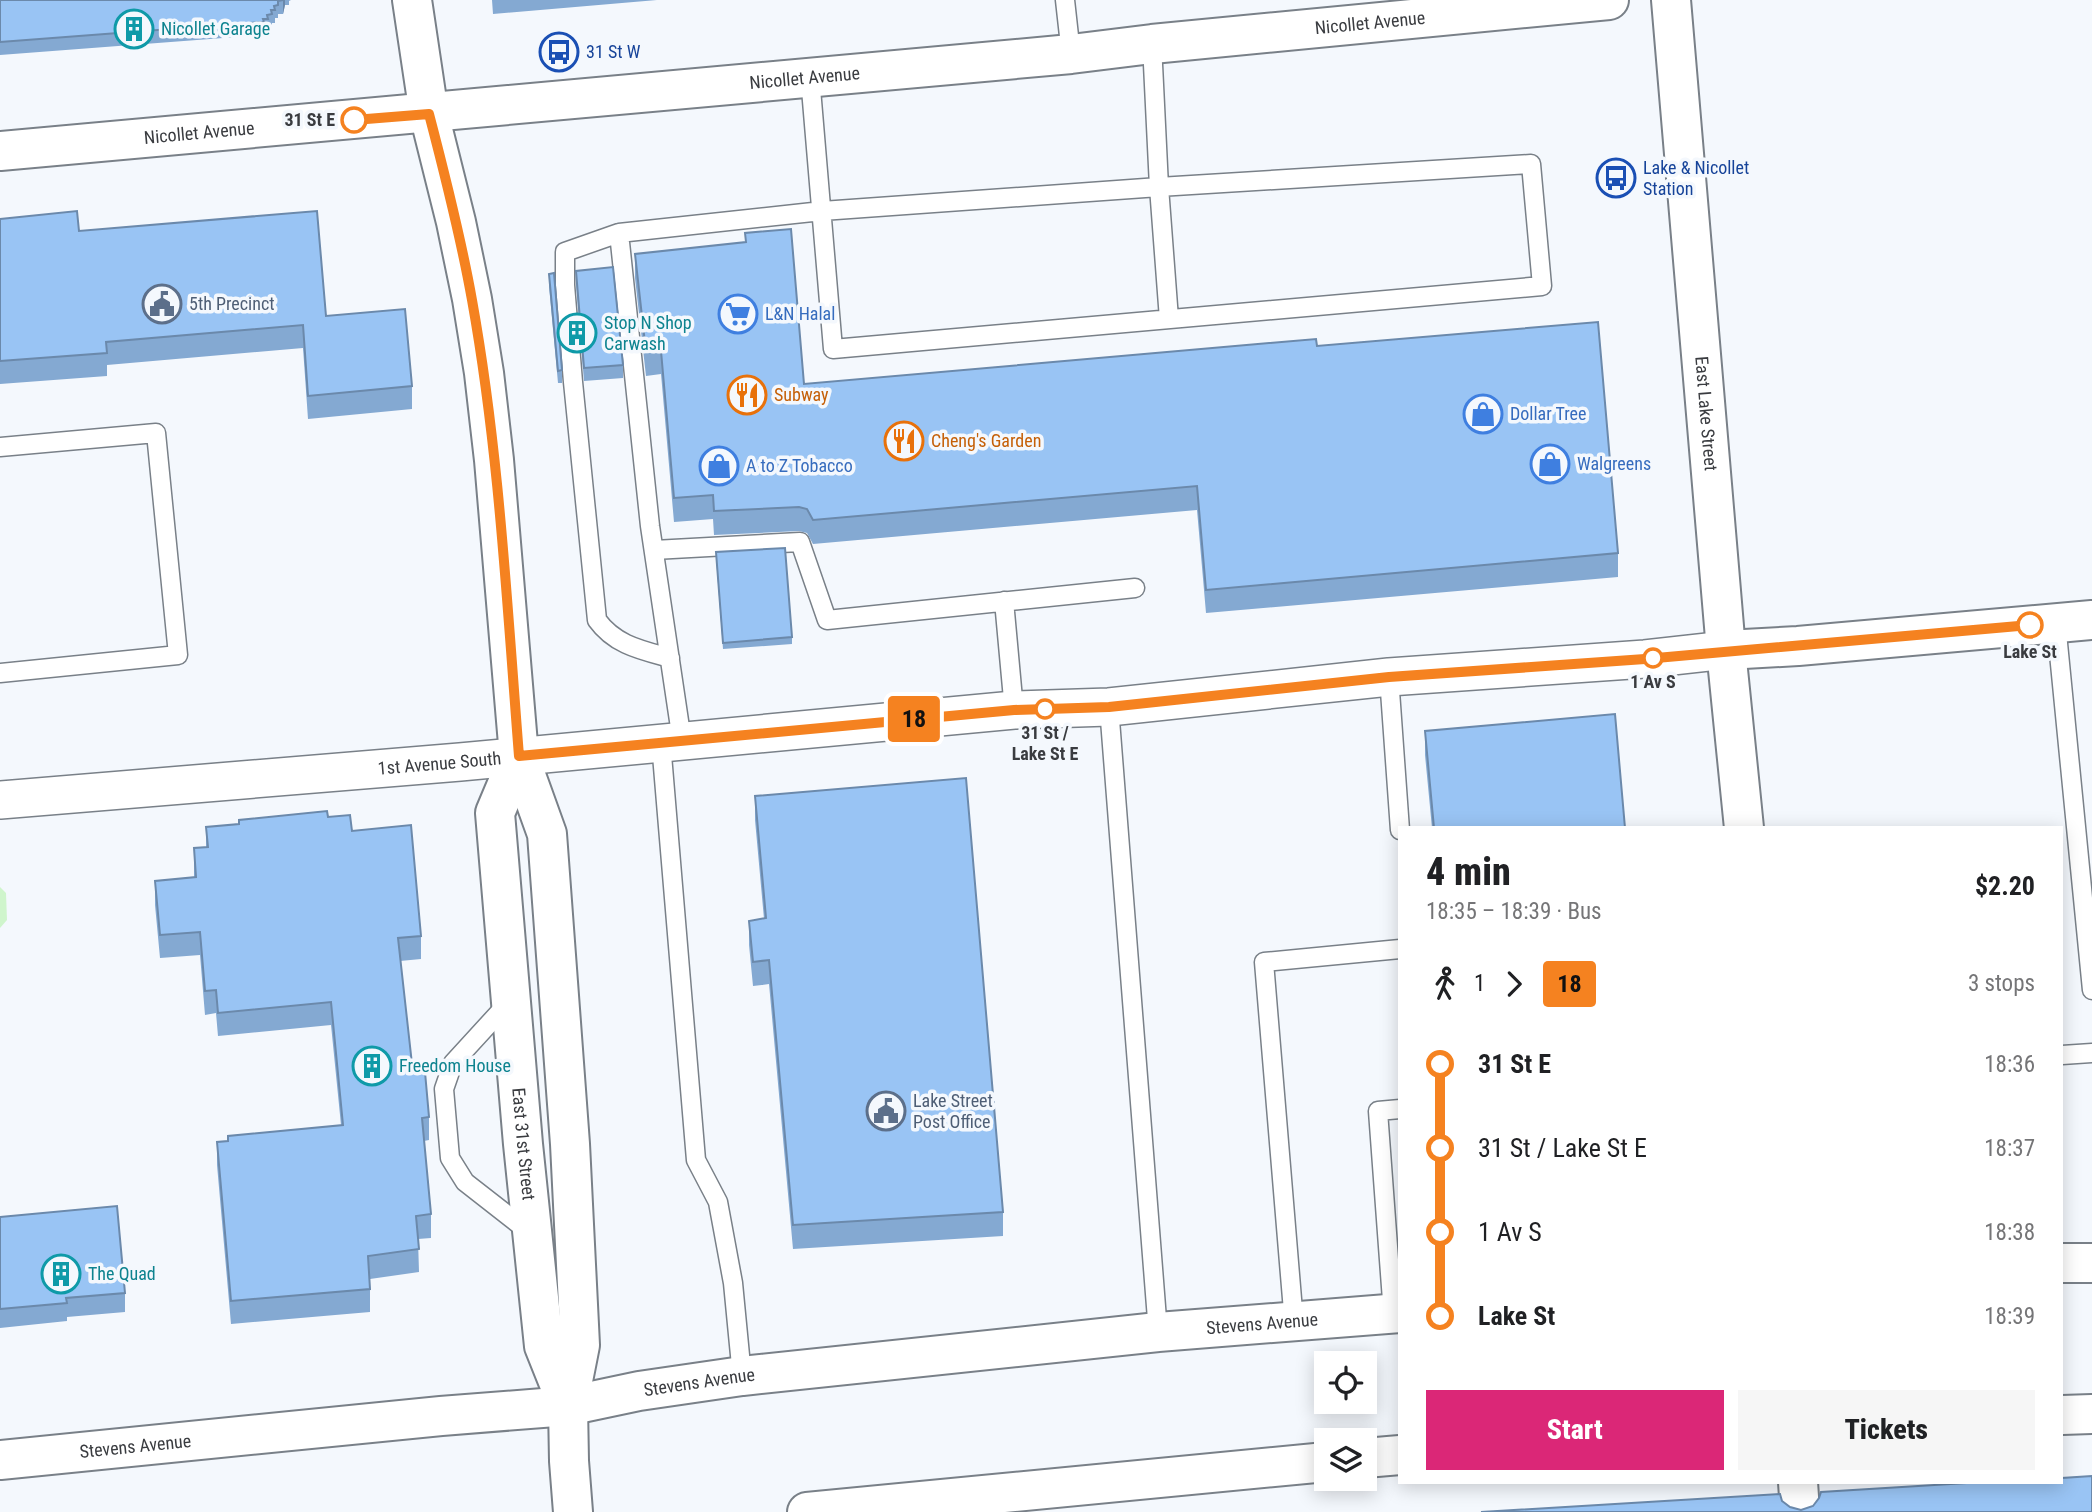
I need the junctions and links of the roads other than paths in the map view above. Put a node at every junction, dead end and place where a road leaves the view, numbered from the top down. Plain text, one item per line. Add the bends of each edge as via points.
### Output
1 (412, 0) edge
2 (1065, 0) edge
3 (1609, 0) edge
4 (1671, 0) edge
5 (1152, 44) junction
6 (1071, 54) junction
7 (810, 77) junction
8 (429, 114) junction
9 (0, 151) edge
10 (1159, 187) junction
11 (822, 211) junction
12 (619, 233) junction
13 (1169, 319) junction
14 (0, 447) edge
15 (653, 550) junction
16 (1135, 588) dead end
17 (1003, 601) junction
18 (2074, 621) edge
19 (1726, 650) junction
20 (670, 658) junction
21 (0, 673) edge
22 (1389, 677) junction
23 (1109, 707) junction
24 (1014, 710) junction
25 (672, 742) junction
26 (519, 756) junction
27 (0, 800) edge
28 (1400, 826) edge
29 (1744, 826) edge
30 (1398, 949) edge
31 (2092, 990) edge
32 (510, 1000) junction
33 (2092, 1053) edge
34 (2063, 1055) edge
35 (1398, 1109) edge
36 (532, 1234) junction
37 (1394, 1252) edge
38 (2063, 1263) edge
39 (2092, 1263) edge
40 (1397, 1313) edge
41 (1294, 1323) junction
42 (1158, 1332) junction
43 (742, 1376) junction
44 (568, 1406) junction
45 (2092, 1414) edge
46 (2063, 1415) edge
47 (1398, 1455) edge
48 (1377, 1457) edge
49 (0, 1460) edge
50 (1314, 1463) edge
51 (1798, 1484) edge
52 (573, 1512) edge
53 (807, 1512) edge
54 (1800, 1512) edge

1 - 8 main road, East 31st Street
2 - 6 lane
3 - 5 main road, Nicollet Avenue
4 - 19 main road, East Lake Street
5 - 6 main road, Nicollet Avenue
5 - 10 lane
6 - 7 main road, Nicollet Avenue
7 - 8 main road, Nicollet Avenue
7 - 11 lane
8 - 9 main road, Nicollet Avenue
8 - 26 main road, East 31st Street via 456,222 484,373
10 - 11 lane
10 - 13 lane
10 - 13 lane via 1531,164 1542,286
11 - 12 lane
11 - 13 lane via 833,349
12 - 15 lane
12 - 20 lane via 565,252 597,620 628,647
14 - 21 lane via 156,433 178,655
15 - 17 lane via 800,542 827,620
15 - 20 lane
16 - 17 lane
17 - 24 lane
18 - 19 main road, 1st Avenue South
18 - 31 lane
19 - 22 street, 1st Avenue South
19 - 29 main road, East Lake Street
20 - 25 lane
22 - 23 street, 1st Avenue South
22 - 28 lane
23 - 24 street, 1st Avenue South
23 - 42 lane
24 - 25 street, 1st Avenue South
25 - 26 street, 1st Avenue South
25 - 43 lane via 696,1160 718,1202 733,1283
26 - 27 street, 1st Avenue South
26 - 32 main road, East 31st Street via 495,813
26 - 44 main road, East 31st Street via 547,834 580,1345
30 - 41 lane via 1264,962
32 - 36 main road, East 31st Street
32 - 36 lane via 453,1063 444,1089 450,1158 465,1182
33 - 34 lane
35 - 37 lane via 1378,1111
36 - 44 main road, East 31st Street via 544,1346
37 - 40 lane
38 - 39 main road
40 - 41 main road, Stevens Avenue
41 - 42 main road, Stevens Avenue
42 - 43 main road, Stevens Avenue
43 - 44 main road, Stevens Avenue
44 - 49 main road, Stevens Avenue
44 - 52 main road, East 31st Street
45 - 46 main road
47 - 48 main road
50 - 53 main road
51 - 54 main road

